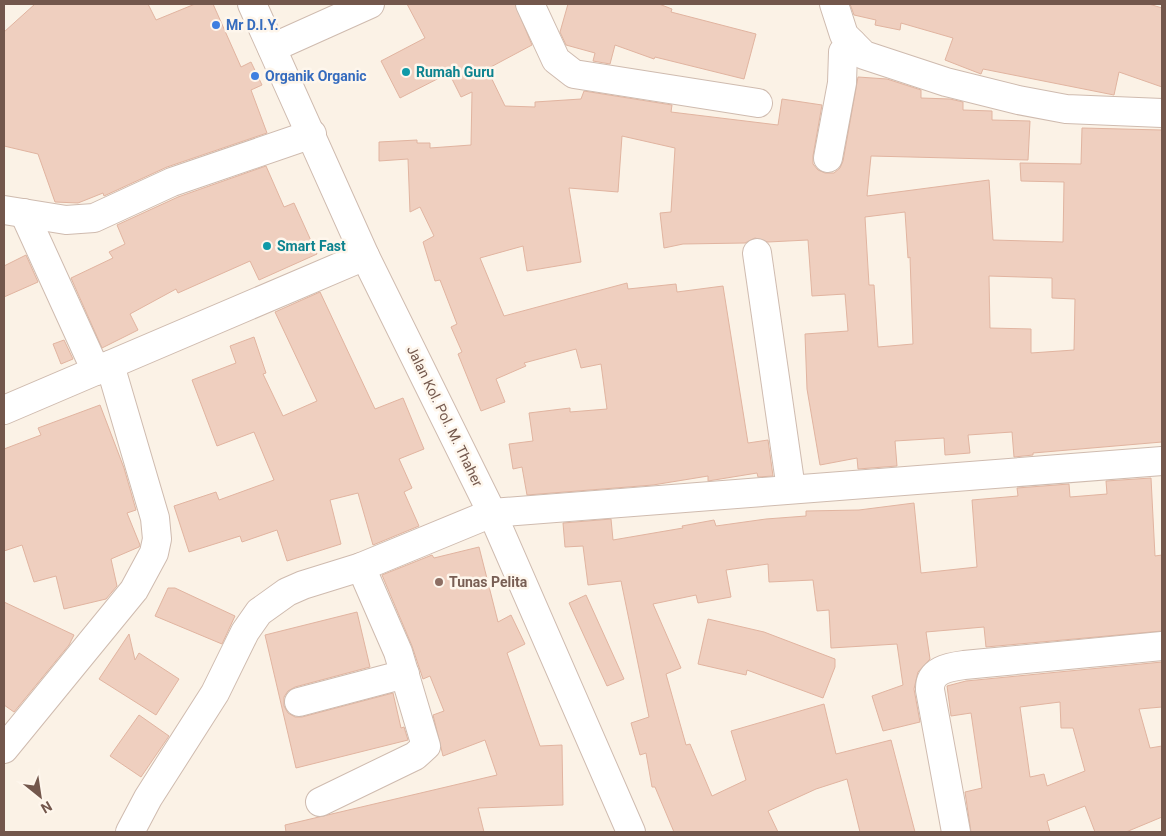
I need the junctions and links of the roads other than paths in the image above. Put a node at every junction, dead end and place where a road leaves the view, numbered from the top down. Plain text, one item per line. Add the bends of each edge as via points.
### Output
1 (252, 4) edge
2 (370, 4) edge
3 (530, 4) edge
4 (834, 4) edge
5 (852, 43) junction
6 (272, 48) junction
7 (758, 103) dead end
8 (1162, 113) edge
9 (312, 134) junction
10 (828, 158) dead end
11 (14, 211) edge
12 (757, 253) dead end
13 (366, 256) junction
14 (103, 368) junction
15 (4, 410) edge
16 (1162, 461) edge
17 (792, 489) junction
18 (492, 512) junction
19 (361, 567) junction
20 (1162, 646) edge
21 (405, 674) junction
22 (299, 702) dead end
23 (4, 749) edge
24 (320, 802) dead end
25 (130, 832) edge
26 (631, 832) edge
27 (956, 832) edge

1 - 6 street, Jalan Kol. Pol. M. Thaher
2 - 6 street
3 - 7 street via 556,60 574,74
4 - 5 street via 844,35
5 - 8 street via 864,55 946,82 1018,100 1066,109
5 - 10 street via 844,52 842,83
6 - 9 street, Jalan Kol. Pol. M. Thaher
9 - 11 street via 172,182 94,218 66,220
9 - 13 street, Jalan Kol. Pol. M. Thaher
11 - 14 street
12 - 17 street
13 - 14 street
13 - 18 street, Jalan Kol. Pol. M. Thaher
14 - 15 street
14 - 23 street via 154,518 157,539 154,553 134,590
16 - 17 street
17 - 18 street
18 - 19 street
18 - 26 street, Jalan Kol. Pol. M. Thaher
19 - 21 street
19 - 25 street via 287,592 259,612 245,632 216,692
20 - 27 street via 964,665 937,672 932,677 930,690
21 - 22 street
21 - 24 street via 426,746 415,756

